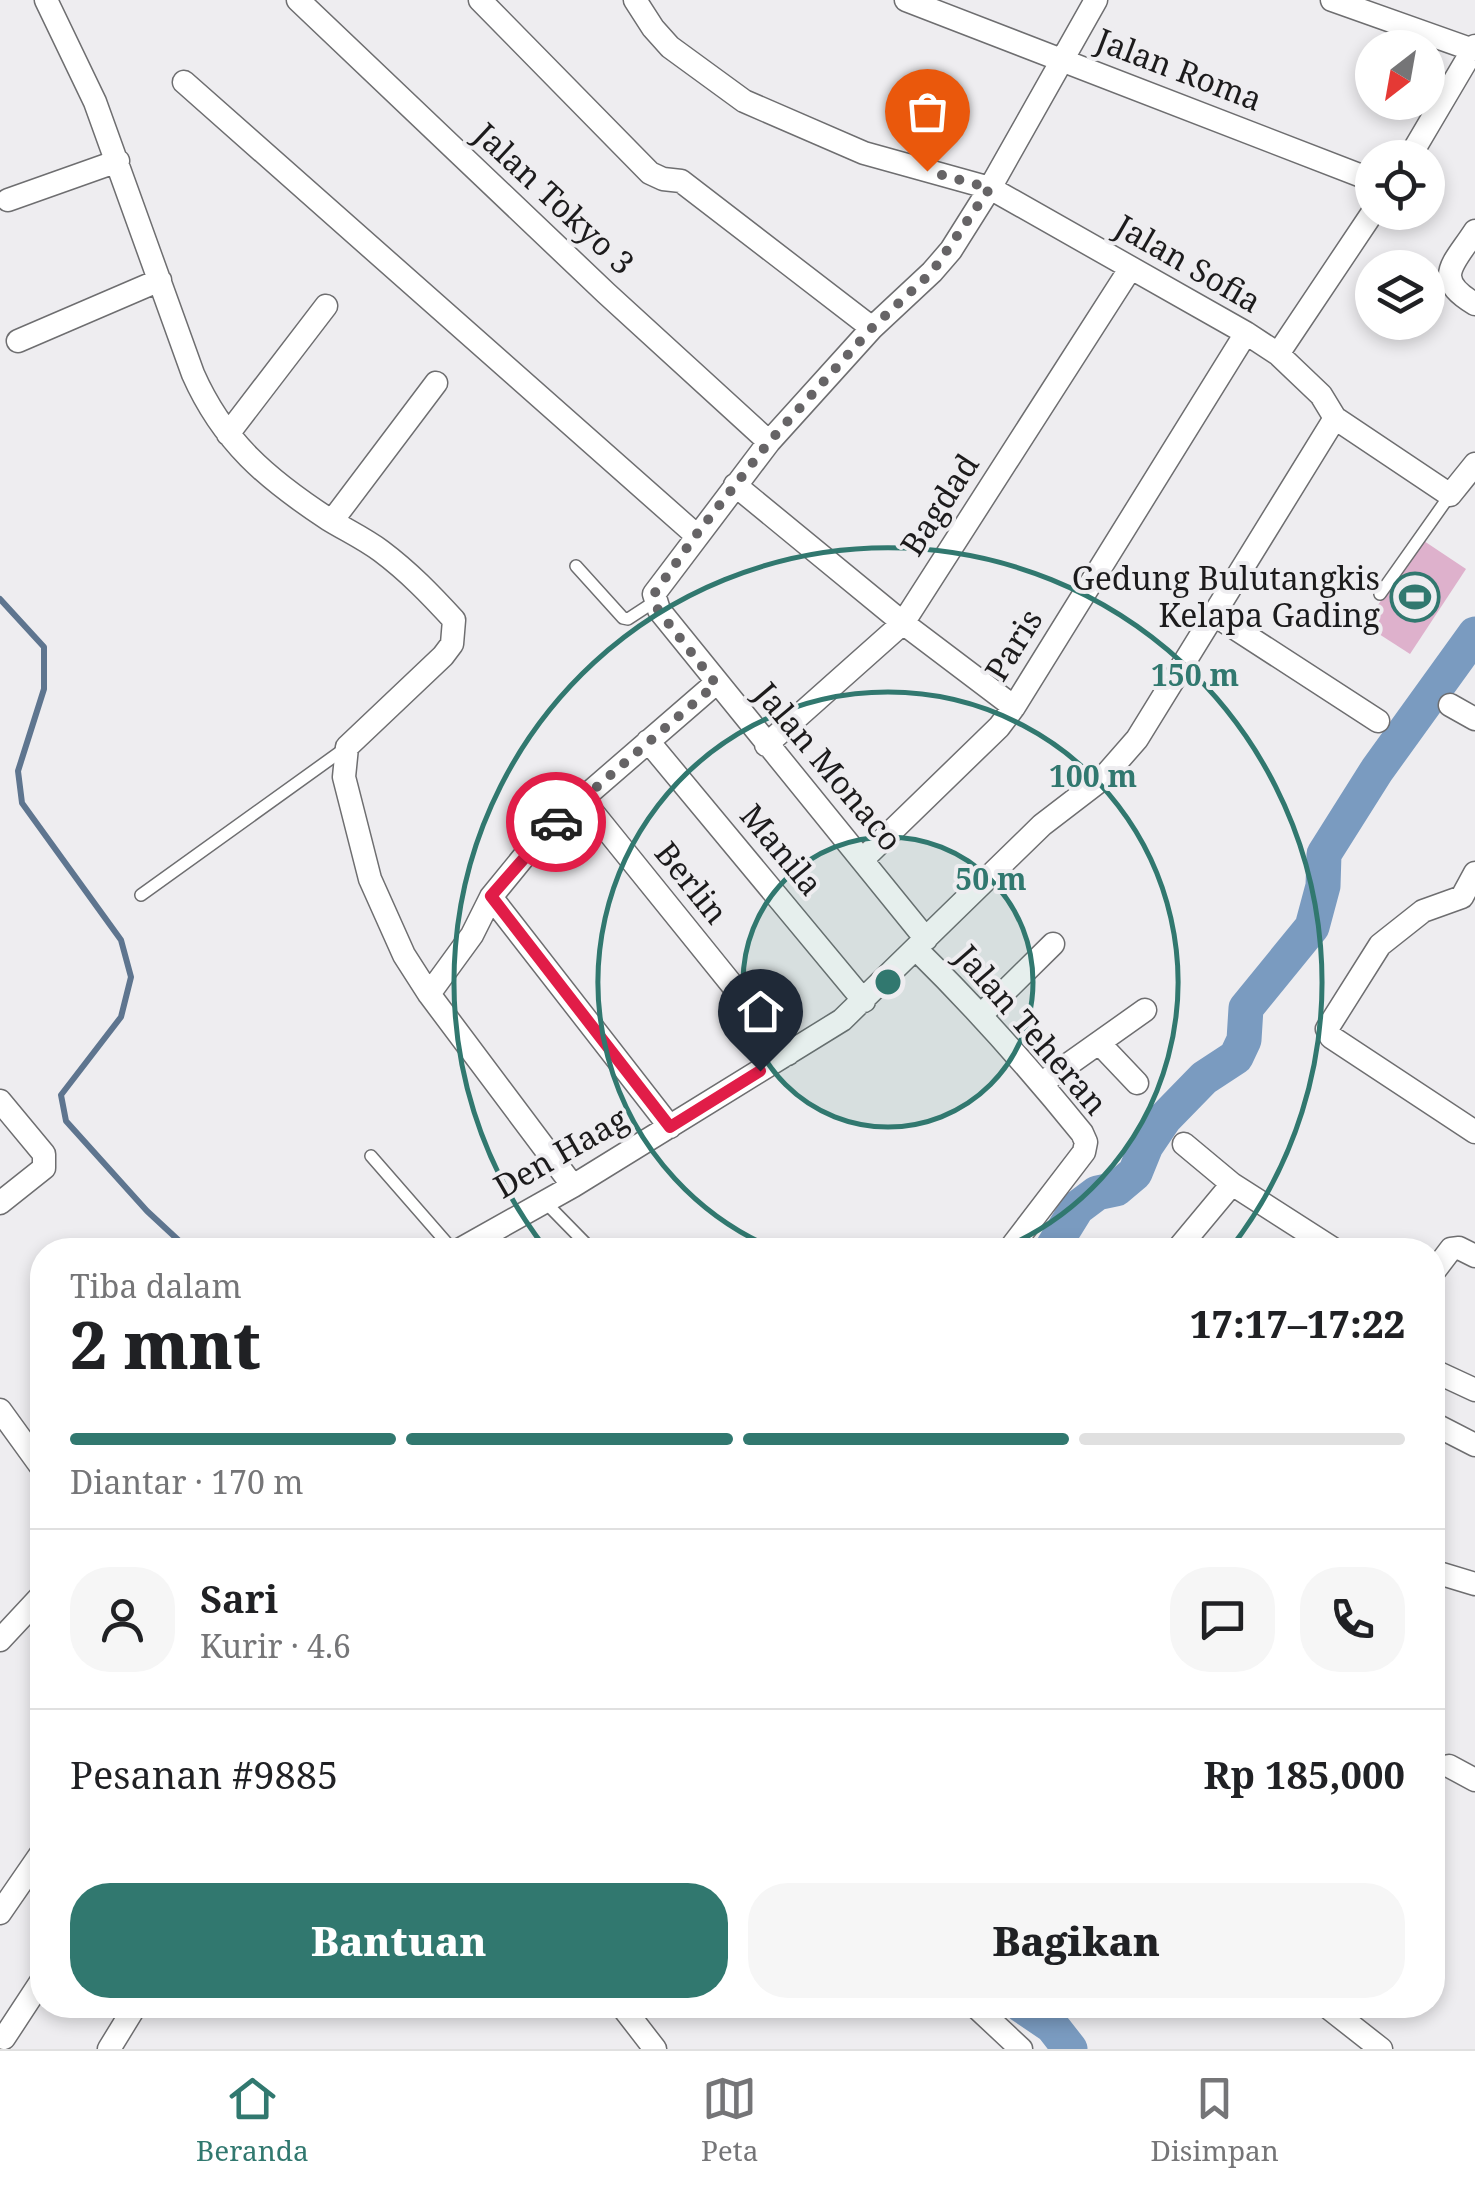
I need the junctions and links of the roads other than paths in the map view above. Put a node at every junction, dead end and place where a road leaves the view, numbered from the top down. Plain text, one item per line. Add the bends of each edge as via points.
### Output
1 (46, 0) edge
2 (298, 0) edge
3 (480, 0) edge
4 (636, 0) edge
5 (906, 0) edge
6 (1096, 0) edge
7 (1332, 0) edge
8 (1474, 48) edge
9 (1061, 61) junction
10 (184, 82) dead end
11 (1420, 140) edge
12 (118, 161) junction
13 (1355, 173) edge
14 (990, 188) junction
15 (8, 200) dead end
16 (1361, 230) edge
17 (1475, 231) edge
18 (1130, 268) junction
19 (160, 280) junction
20 (1475, 304) edge
21 (326, 306) dead end
22 (872, 328) junction
23 (1246, 333) junction
24 (18, 341) dead end
25 (1278, 354) junction
26 (436, 383) dead end
27 (1335, 418) junction
28 (228, 434) junction
29 (769, 442) junction
30 (1475, 464) edge
31 (735, 486) junction
32 (1450, 495) junction
33 (332, 521) junction
34 (696, 535) junction
35 (576, 566) dead end
36 (1380, 594) dead end
37 (654, 602) junction
38 (1213, 614) junction
39 (903, 623) junction
40 (716, 684) junction
41 (1450, 705) dead end
42 (1014, 707) junction
43 (1475, 719) edge
44 (1378, 721) dead end
45 (648, 741) junction
46 (766, 745) junction
47 (347, 747) junction
48 (582, 799) junction
49 (863, 860) junction
50 (1475, 873) edge
51 (140, 896) dead end
52 (491, 896) junction
53 (1054, 944) dead end
54 (921, 945) junction
55 (429, 994) junction
56 (864, 1001) junction
57 (1145, 1010) dead end
58 (982, 1014) junction
59 (1099, 1043) junction
60 (788, 1054) junction
61 (1138, 1082) dead end
62 (1042, 1083) junction
63 (0, 1101) edge
64 (670, 1127) junction
65 (1475, 1132) edge
66 (1184, 1144) dead end
67 (371, 1156) dead end
68 (1232, 1184) junction
69 (573, 1186) junction
70 (544, 1201) junction
71 (0, 1202) edge
72 (445, 1238) edge
73 (478, 1238) edge
74 (580, 1238) edge
75 (1018, 1238) edge
76 (1187, 1238) edge
77 (1316, 1238) edge
78 (1475, 1256) edge
79 (1445, 1257) edge
80 (1445, 1376) edge
81 (1475, 1390) edge
82 (0, 1410) edge
83 (1445, 1430) edge
84 (1475, 1445) edge
85 (30, 1451) edge
86 (1445, 1575) edge
87 (1475, 1584) edge
88 (30, 1607) edge
89 (0, 1640) edge
90 (1449, 1766) dead end
91 (1475, 1780) edge
92 (30, 1869) edge
93 (0, 1913) edge
94 (30, 2002) edge
95 (128, 2018) edge
96 (631, 2018) edge
97 (988, 2018) edge
98 (1342, 2018) edge
99 (9, 2041) edge
100 (109, 2049) edge
101 (654, 2049) edge
102 (1021, 2049) edge
103 (1381, 2049) edge

1 - 12 street
2 - 29 street, Jalan Tokyo 3
3 - 22 street via 650,174 682,181
4 - 14 street, Jalan Sofia via 670,47 744,101 864,153
5 - 9 street, Jalan Roma
6 - 9 street
7 - 8 street
8 - 11 street
9 - 13 street, Jalan Roma
9 - 14 street
10 - 34 street
12 - 15 street
12 - 19 street
14 - 18 street, Jalan Sofia
14 - 22 street via 932,272
16 - 25 street
17 - 20 street via 1449,275 1455,292
18 - 23 street, Jalan Sofia
18 - 39 street, Bagdad
19 - 24 street
19 - 28 street via 192,374
21 - 28 street
22 - 29 street
23 - 25 street, Jalan Sofia
23 - 42 street, Paris
25 - 27 street, Jalan Sofia
26 - 33 street
27 - 32 street, Jalan Sofia
27 - 38 street, Den Haag
28 - 33 street via 264,472
29 - 31 street
30 - 32 street
31 - 34 street
31 - 39 street
32 - 36 lane
33 - 47 street via 391,559 454,620 444,656
34 - 37 street via 658,585
35 - 37 lane via 623,618
37 - 40 street, Jalan Monaco
38 - 44 street
38 - 54 street, Den Haag via 1120,762 1042,826
39 - 42 street
39 - 46 street, Bagdad
40 - 45 street
40 - 46 street, Jalan Monaco
41 - 43 street
42 - 49 street, Paris
45 - 48 street
45 - 56 street, Manila
46 - 49 street, Jalan Monaco
47 - 51 lane
47 - 55 street via 344,777 370,879
48 - 52 street via 544,832
48 - 60 street, Berlin
49 - 54 street, Jalan Monaco
50 - 65 street via 1462,898 1423,911 1380,945 1327,1030
52 - 55 street
52 - 64 street
53 - 58 street
54 - 56 street, Den Haag
54 - 58 street, Jalan Teheran
55 - 69 street
56 - 60 street, Den Haag
57 - 59 street
58 - 62 street, Jalan Teheran
59 - 61 street
59 - 62 street
60 - 64 street, Den Haag
62 - 75 street, Jalan Teheran via 1086,1142
63 - 71 street via 46,1162
64 - 69 street, Den Haag
66 - 68 street
67 - 72 lane
68 - 76 street
68 - 77 street
69 - 70 street, Den Haag
70 - 73 street, Den Haag
70 - 74 lane
78 - 79 street via 1459,1248
80 - 81 street
82 - 85 street
83 - 84 street
86 - 87 street
88 - 89 street
90 - 91 street
92 - 93 street
94 - 99 street
95 - 100 street
96 - 101 street
97 - 102 street
98 - 103 street

